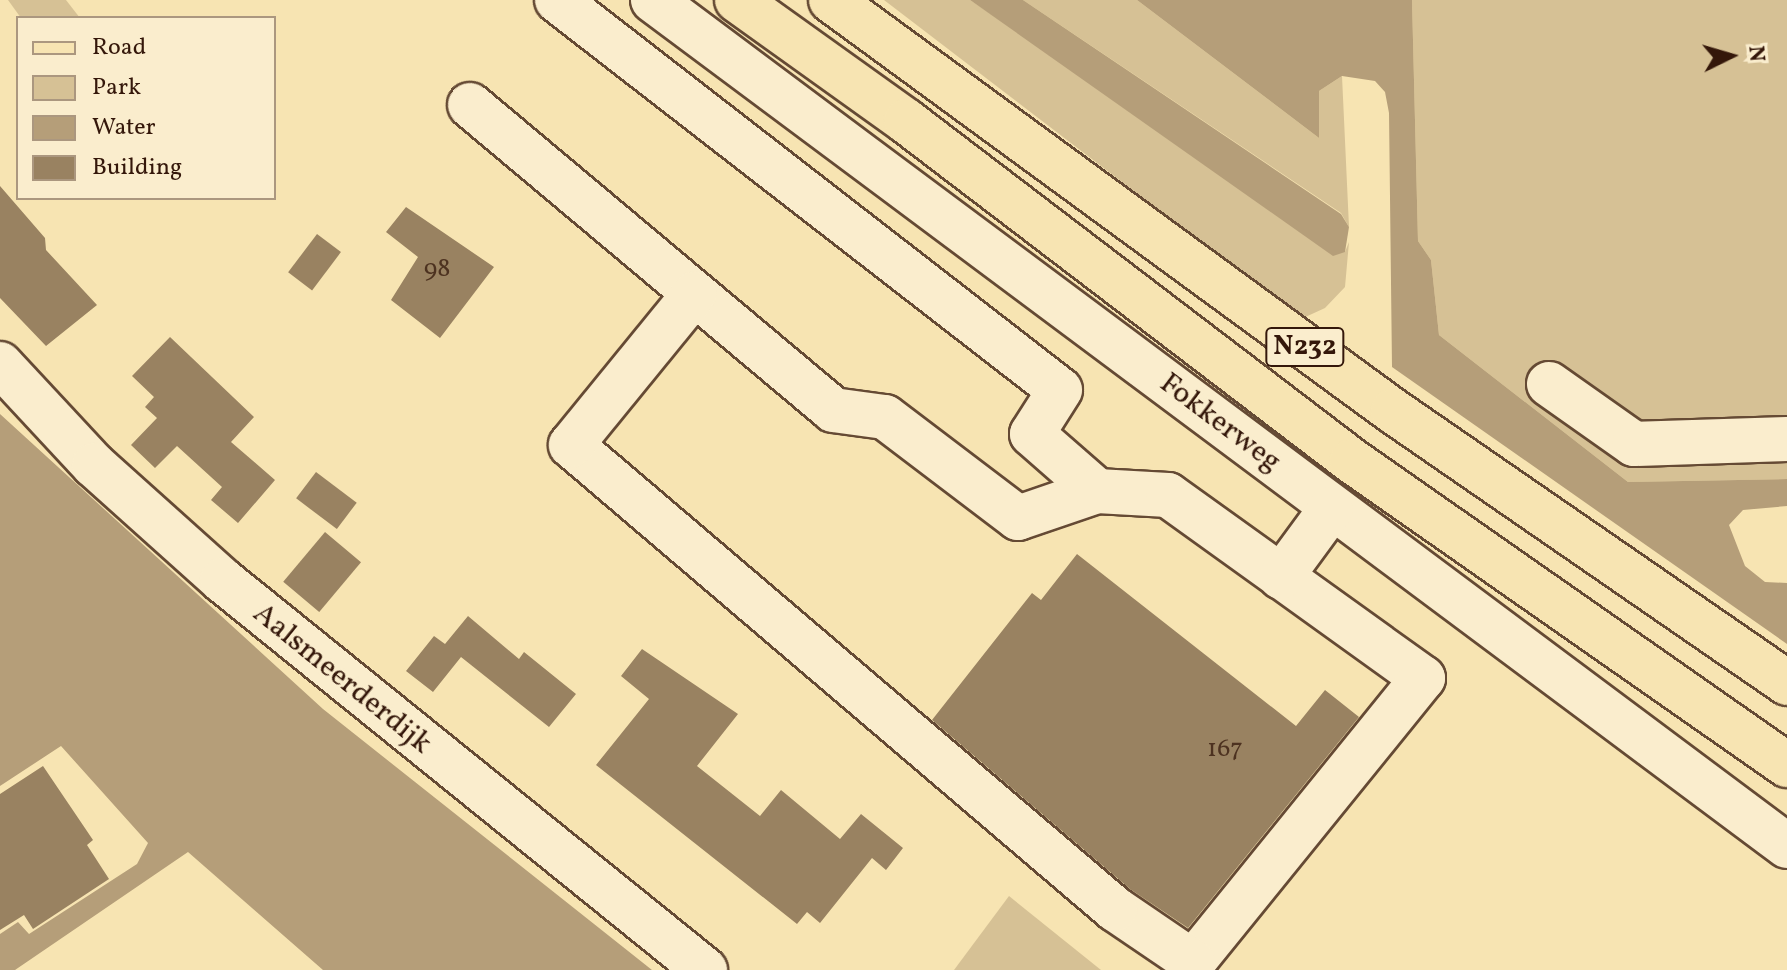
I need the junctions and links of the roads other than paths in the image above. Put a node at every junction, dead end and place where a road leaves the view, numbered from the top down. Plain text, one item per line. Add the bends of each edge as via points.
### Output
1 (557, 0) edge
2 (653, 0) edge
3 (737, 0) edge
4 (831, 0) edge
5 (470, 105) dead end
6 (694, 294) junction
7 (0, 364) edge
8 (1549, 384) dead end
9 (1787, 439) edge
10 (1097, 491) junction
11 (1331, 509) junction
12 (1281, 577) junction
13 (1787, 683) edge
14 (1787, 765) edge
15 (1787, 846) edge
16 (705, 970) edge

1 - 10 street via 1060,390 1032,434
2 - 11 street, Fokkerweg via 884,167
3 - 14 main road, Fokkerweg / N232 via 1352,461
4 - 13 main road, N232 via 1393,411
5 - 6 street
6 - 10 street via 833,410 885,417 1018,518
6 - 12 street via 571,445 1115,909 1193,962 1423,678
7 - 16 street, Aalsmeerderdijk via 94,465 222,580
8 - 9 street via 1634,444
10 - 12 street via 1168,495
11 - 12 street
11 - 15 street, Fokkerweg

